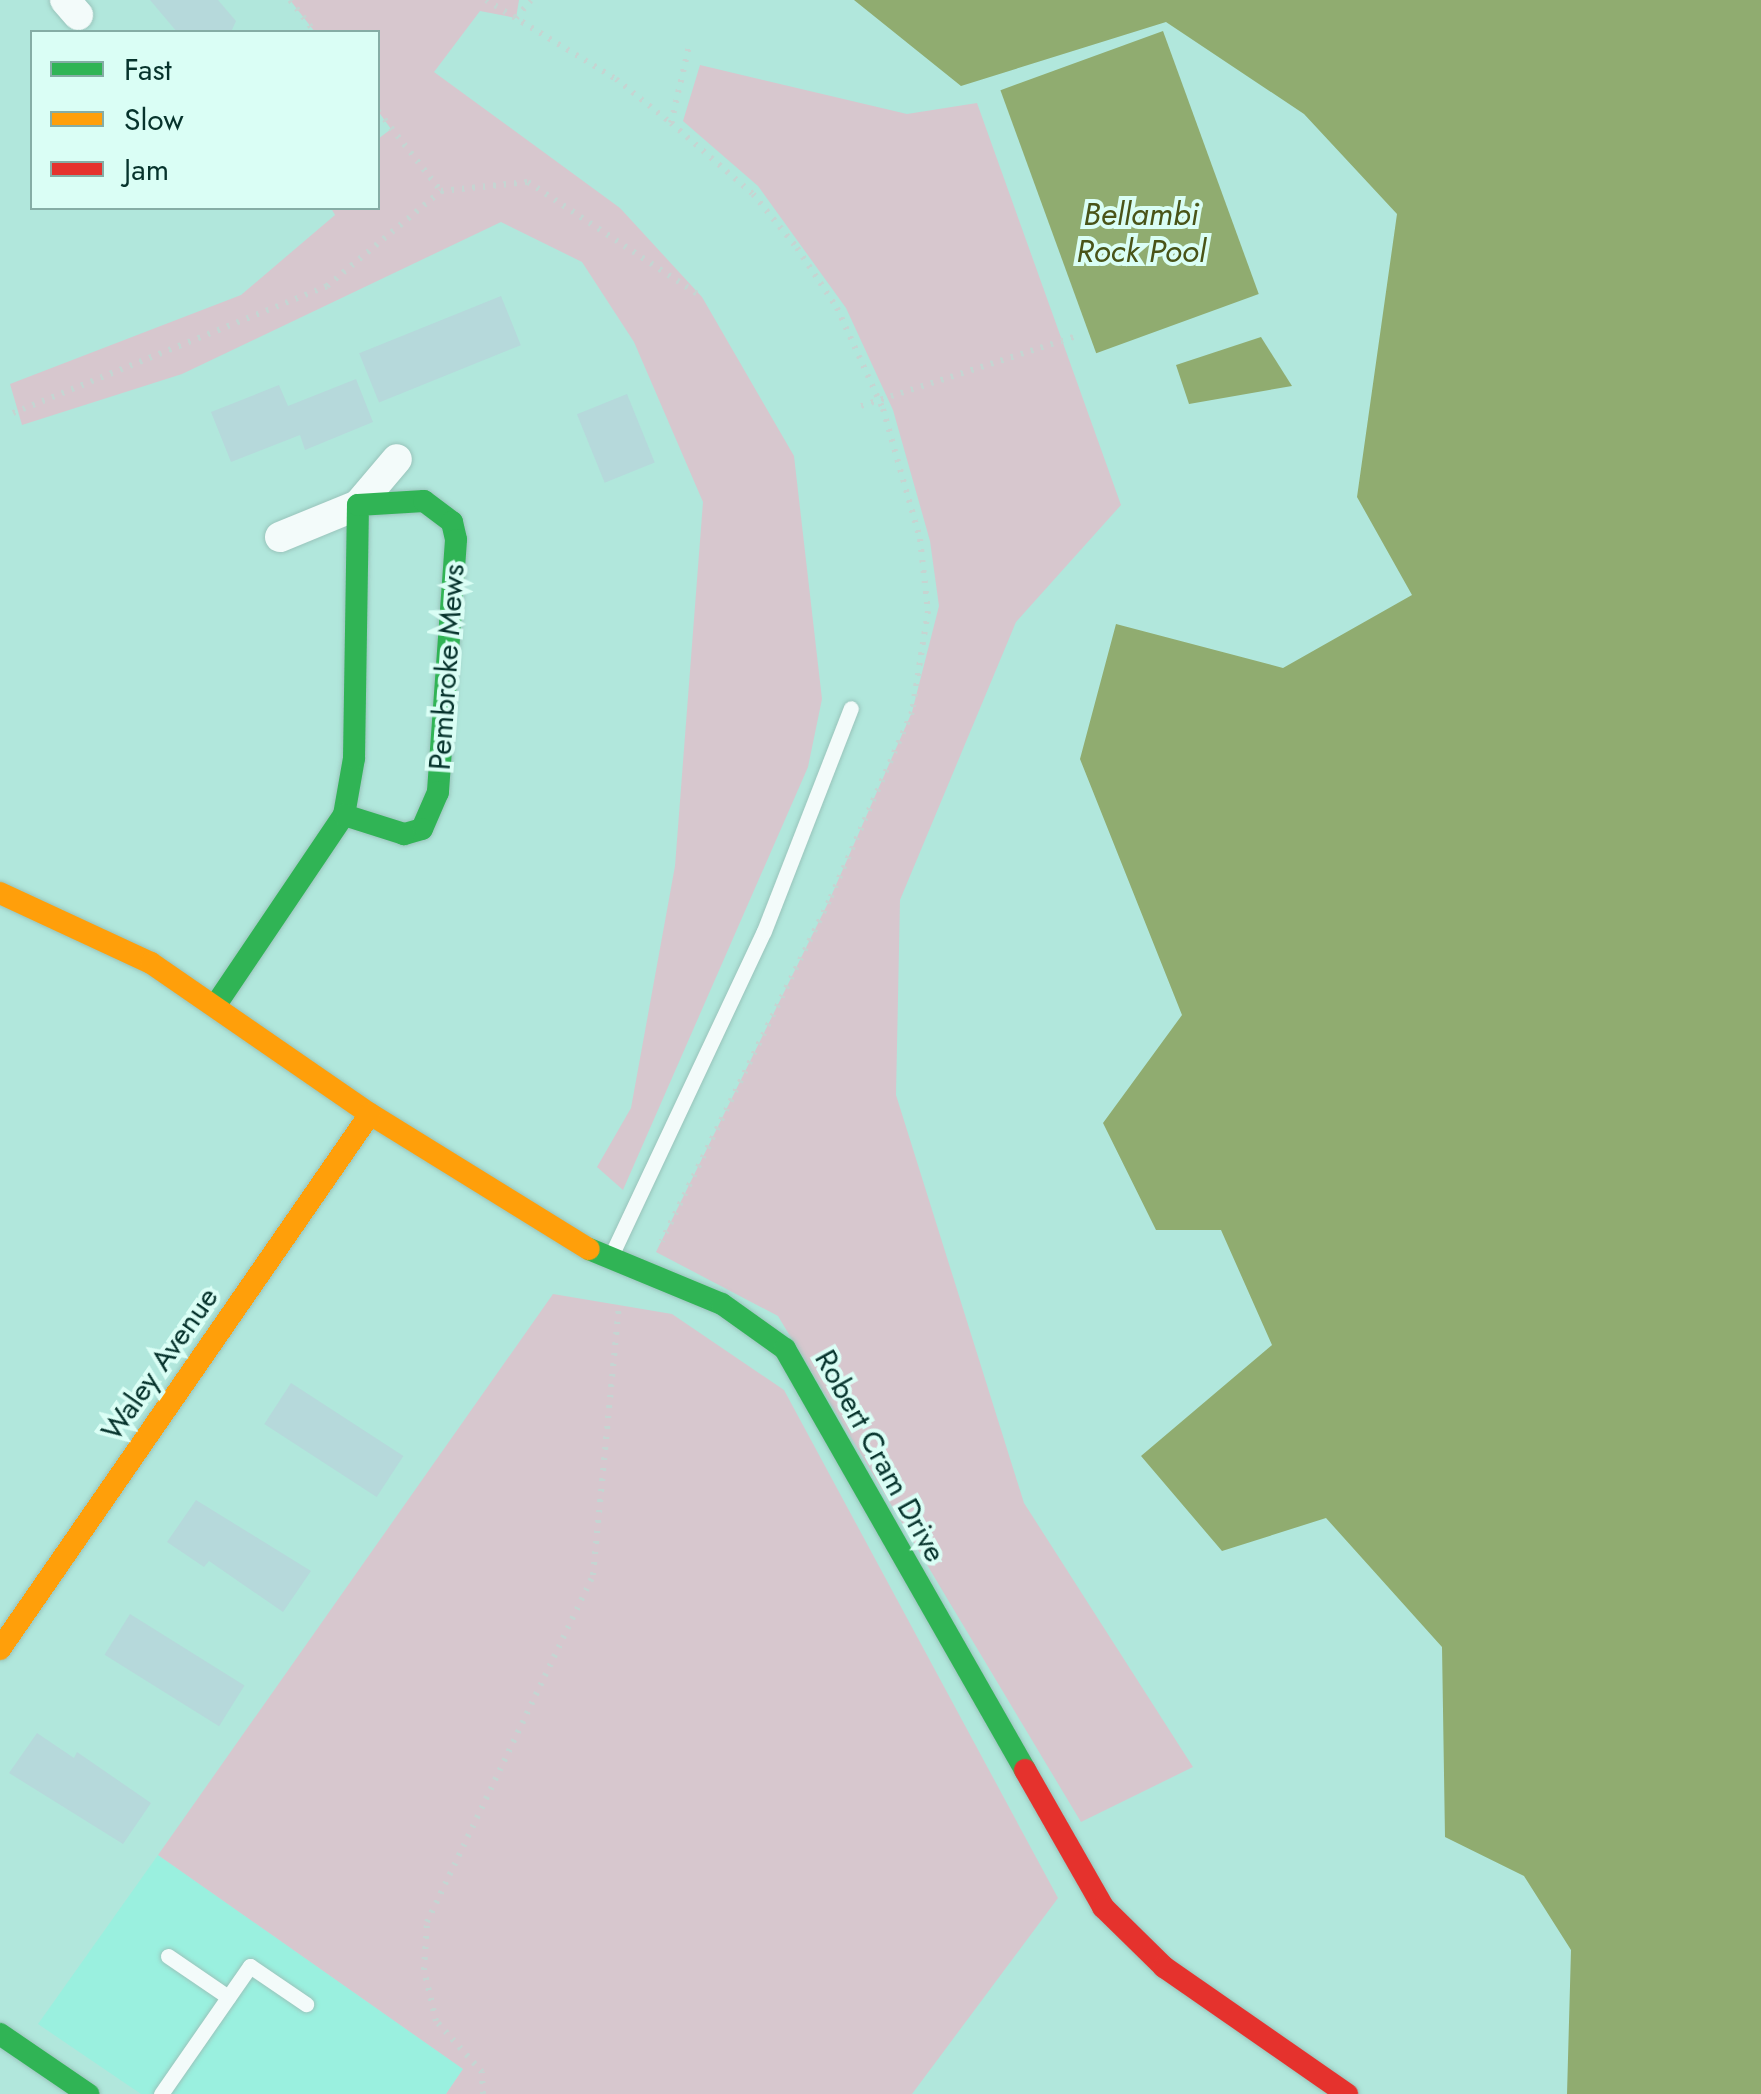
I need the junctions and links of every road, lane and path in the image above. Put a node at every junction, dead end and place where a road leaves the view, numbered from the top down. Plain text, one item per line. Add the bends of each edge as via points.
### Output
1 (290, 0) edge
2 (486, 0) edge
3 (531, 0) edge
4 (516, 18) junction
5 (313, 30) edge
6 (690, 42) dead end
7 (380, 114) edge
8 (671, 122) junction
9 (441, 191) junction
10 (702, 297) dead end
11 (1080, 335) dead end
12 (879, 400) junction
13 (862, 406) dead end
14 (14, 412) dead end
15 (397, 459) dead end
16 (358, 505) junction
17 (280, 538) dead end
18 (851, 708) dead end
19 (344, 815) junction
20 (0, 893) edge
21 (217, 1004) junction
22 (370, 1114) junction
23 (608, 1261) junction
24 (643, 1279) junction
25 (0, 1649) edge
26 (168, 1956) dead end
27 (228, 1997) junction
28 (306, 2004) dead end
29 (0, 2034) edge
30 (88, 2094) edge
31 (161, 2094) edge
32 (483, 2094) edge
33 (1347, 2094) edge

1 - 5 path
2 - 4 path
3 - 4 path
4 - 8 path via 616,79
6 - 8 path
7 - 9 path
8 - 12 path via 753,194 797,248 837,308
9 - 10 path via 528,182
9 - 14 path via 327,286
11 - 12 path
12 - 13 path
12 - 24 path via 920,538 926,592 912,712 821,918
15 - 16 street, Pembroke Mews
16 - 17 street, Pembroke Mews
16 - 19 street via 354,758
16 - 19 street, Pembroke Mews via 373,499 424,501 452,522 456,540 432,812 422,829 404,834
18 - 23 lane via 764,931
19 - 21 street
20 - 21 street, Robert Cram Drive via 97,933
21 - 22 street, Robert Cram Drive
22 - 23 street, Robert Cram Drive
22 - 25 street, Waley Avenue
23 - 24 street, Robert Cram Drive
24 - 32 path via 620,1299 614,1326 604,1510 593,1575 426,1922 424,1970 436,2021 482,2072
24 - 33 street, Robert Cram Drive via 722,1304 785,1348 1078,1870 1116,1922 1164,1968
26 - 27 lane
27 - 28 lane via 250,1966
27 - 31 lane
29 - 30 street

